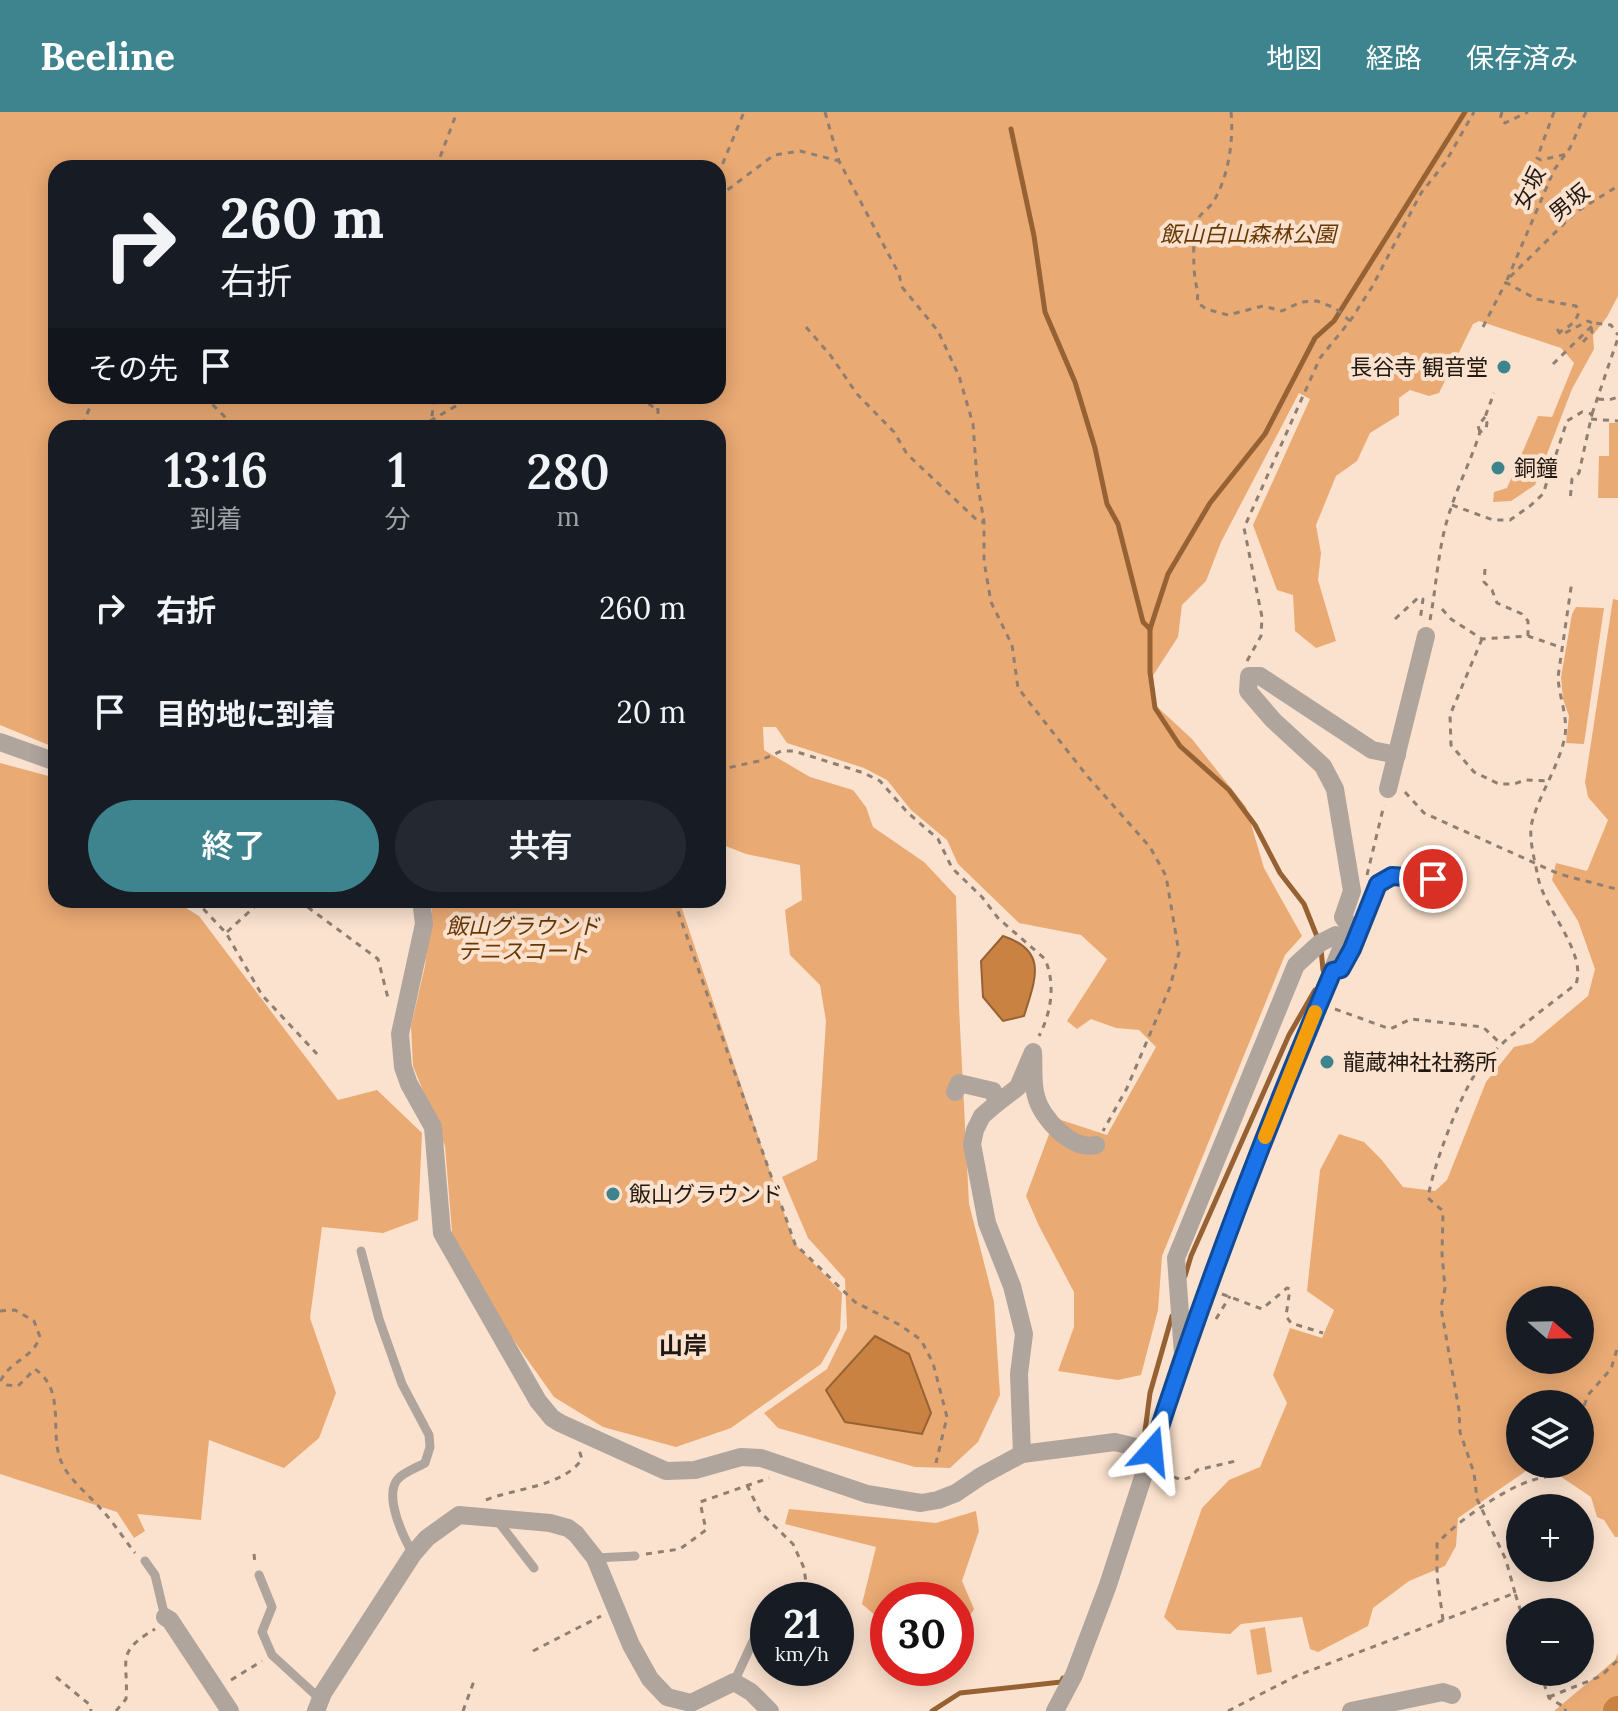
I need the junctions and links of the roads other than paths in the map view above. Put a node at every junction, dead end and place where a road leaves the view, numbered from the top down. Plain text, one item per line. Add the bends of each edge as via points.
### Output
1 (1426, 636) road end
2 (0, 742) edge
3 (1397, 755) junction
4 (48, 759) edge
5 (1390, 783) road end
6 (1433, 879) dead end
7 (422, 908) edge
8 (1345, 941) junction
9 (1333, 971) junction
10 (955, 1092) dead end
11 (996, 1104) junction
12 (1096, 1145) road end
13 (361, 1251) dead end
14 (1183, 1354) junction
15 (1152, 1451) junction
16 (1022, 1454) junction
17 (497, 1520) junction
18 (413, 1554) junction
19 (635, 1556) road end
20 (595, 1558) junction
21 (145, 1561) road end
22 (534, 1568) dead end
23 (259, 1575) dead end
24 (167, 1618) joint
25 (750, 1648) edge
26 (734, 1682) junction
27 (1452, 1695) dead end
28 (318, 1705) edge
29 (230, 1711) edge
30 (770, 1711) edge
31 (1055, 1711) edge
32 (1351, 1711) edge

1 - 3 street
2 - 4 street
3 - 5 street
3 - 8 street via 1372,750 1260,676 1249,676 1248,691 1323,766 1335,789 1352,891 1343,917 1350,927
6 - 9 lane via 1392,876 1378,884 1352,949 1341,969
7 - 16 street via 424,924 400,1047 409,1084 433,1127 442,1233 552,1418 666,1471 761,1458 867,1494 921,1503 956,1493
8 - 9 street
8 - 14 street via 1336,935 1296,965 1176,1258
9 - 14 street
10 - 11 street via 959,1083 993,1091
11 - 12 street via 1018,1087 1033,1052 1035,1095 1042,1111 1072,1141
11 - 16 street via 982,1116 972,1144 987,1223 1024,1334 1019,1374
13 - 18 lane via 402,1384 429,1435 425,1463 398,1478 392,1491 400,1530
14 - 15 street
15 - 16 street via 1115,1442
15 - 31 street via 1108,1585
17 - 18 street via 459,1515
17 - 20 street via 568,1528
17 - 22 lane
18 - 28 street
19 - 20 lane
20 - 26 street via 639,1662 667,1697 691,1703
21 - 24 lane via 155,1575
23 - 28 lane via 272,1607 262,1632 272,1655
24 - 29 street
25 - 26 lane
26 - 30 street
27 - 32 street via 1443,1692

